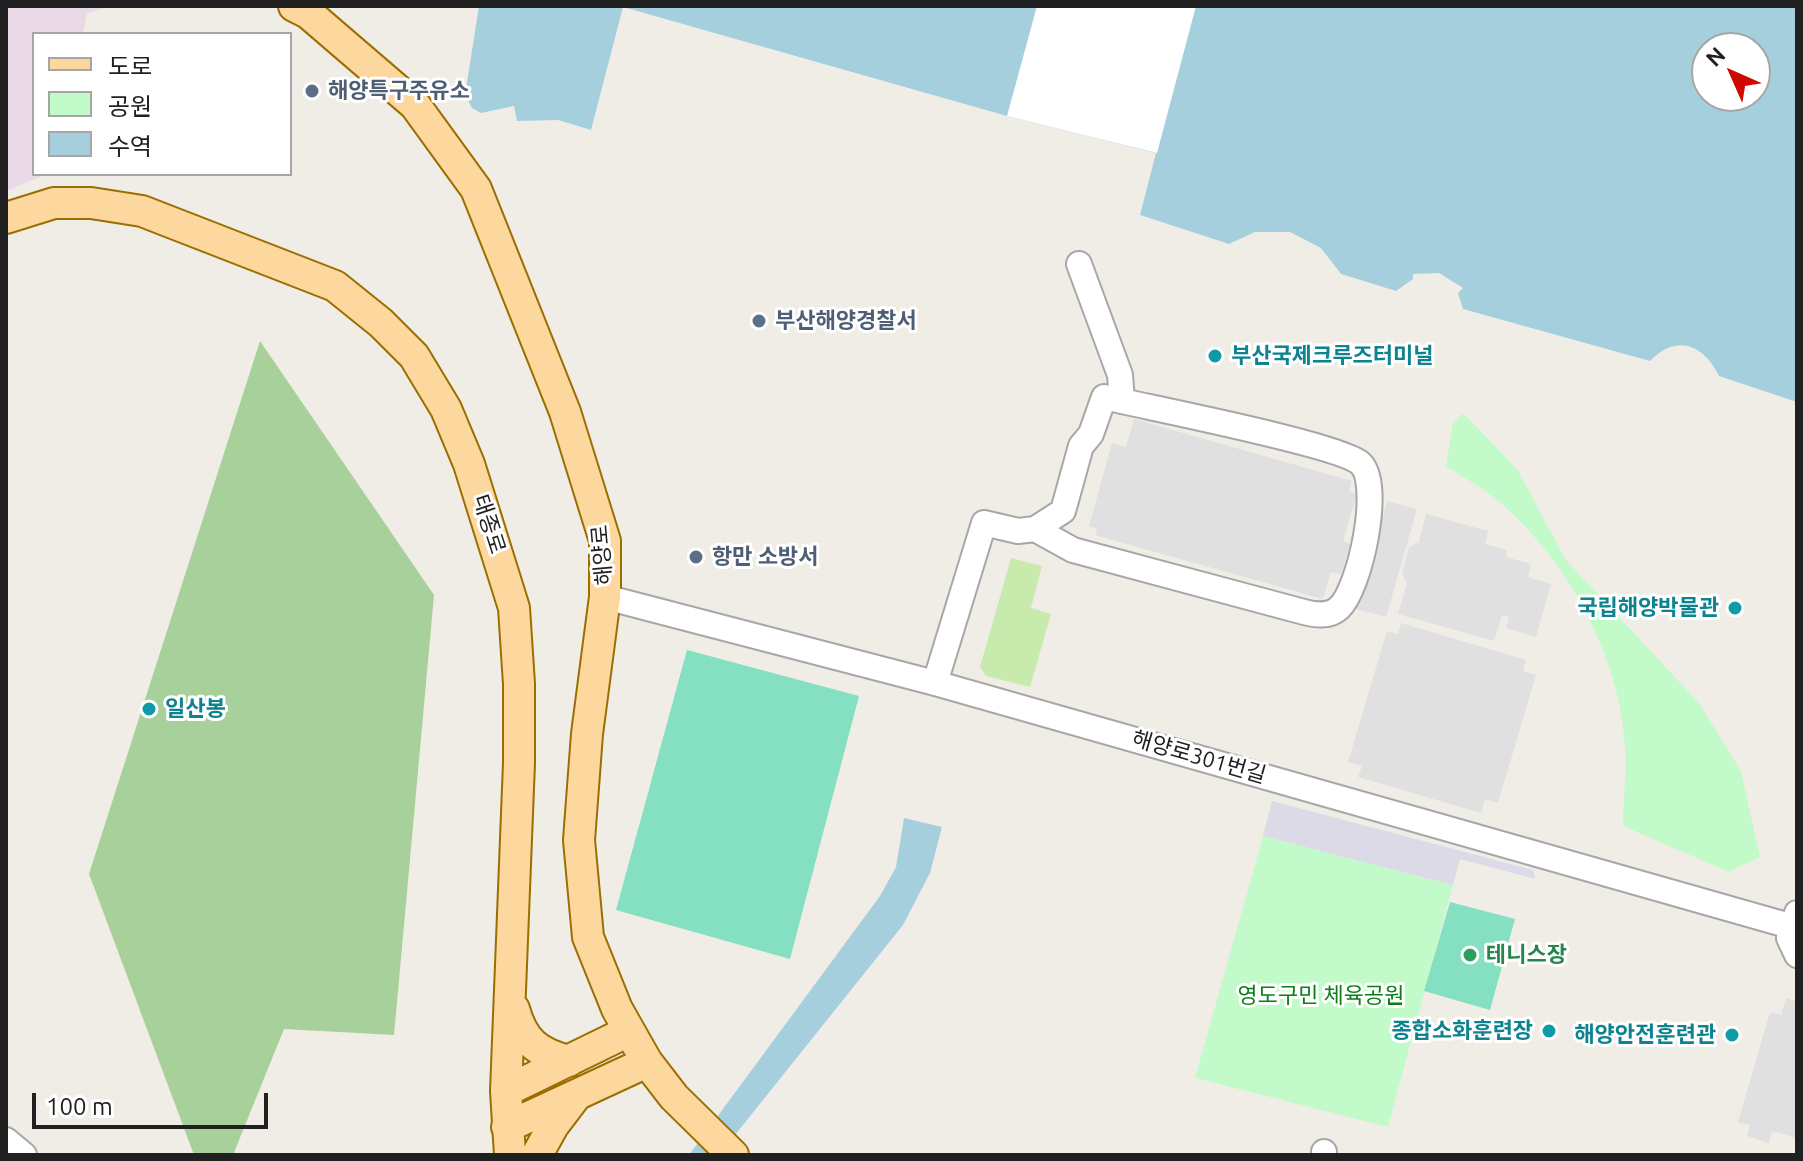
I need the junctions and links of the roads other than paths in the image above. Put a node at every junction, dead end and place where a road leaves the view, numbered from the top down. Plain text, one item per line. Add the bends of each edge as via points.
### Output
1 (294, 6) edge
2 (6, 218) edge
3 (1079, 264) dead end
4 (1122, 401) junction
5 (1063, 511) junction
6 (1035, 529) junction
7 (1073, 550) junction
8 (605, 597) junction
9 (935, 683) junction
10 (1794, 919) edge
11 (1797, 955) edge
12 (512, 1000) junction
13 (629, 1031) junction
14 (569, 1061) junction
15 (647, 1062) junction
16 (506, 1091) junction
17 (577, 1094) junction
18 (6, 1140) edge
19 (509, 1141) edge
20 (24, 1155) edge
21 (537, 1155) edge
22 (733, 1155) edge

1 - 8 main road, 해양로 via 415,105 476,189 592,491 605,541
2 - 12 main road, 태종로 via 54,203 142,211 335,286 414,356 446,409 469,464 514,608 519,700
3 - 4 street via 1120,375
4 - 5 street via 1104,397 1081,446
4 - 7 street via 1358,461 1367,472 1371,511 1351,585 1341,606 1318,615
5 - 6 street
5 - 7 street
6 - 7 street
6 - 9 street via 984,523
8 - 9 street, 해양로301번길
8 - 13 main road, 해양로 via 579,840 588,937
9 - 10 street, 해양로301번길
10 - 11 street via 1789,938
12 - 14 main road via 528,1044
12 - 16 main road, 태종로
13 - 14 main road
13 - 15 main road, 해양로
14 - 16 main road
15 - 17 main road
15 - 22 main road, 해양로
16 - 19 main road, 태종로
17 - 19 main road
17 - 21 main road
18 - 20 street

